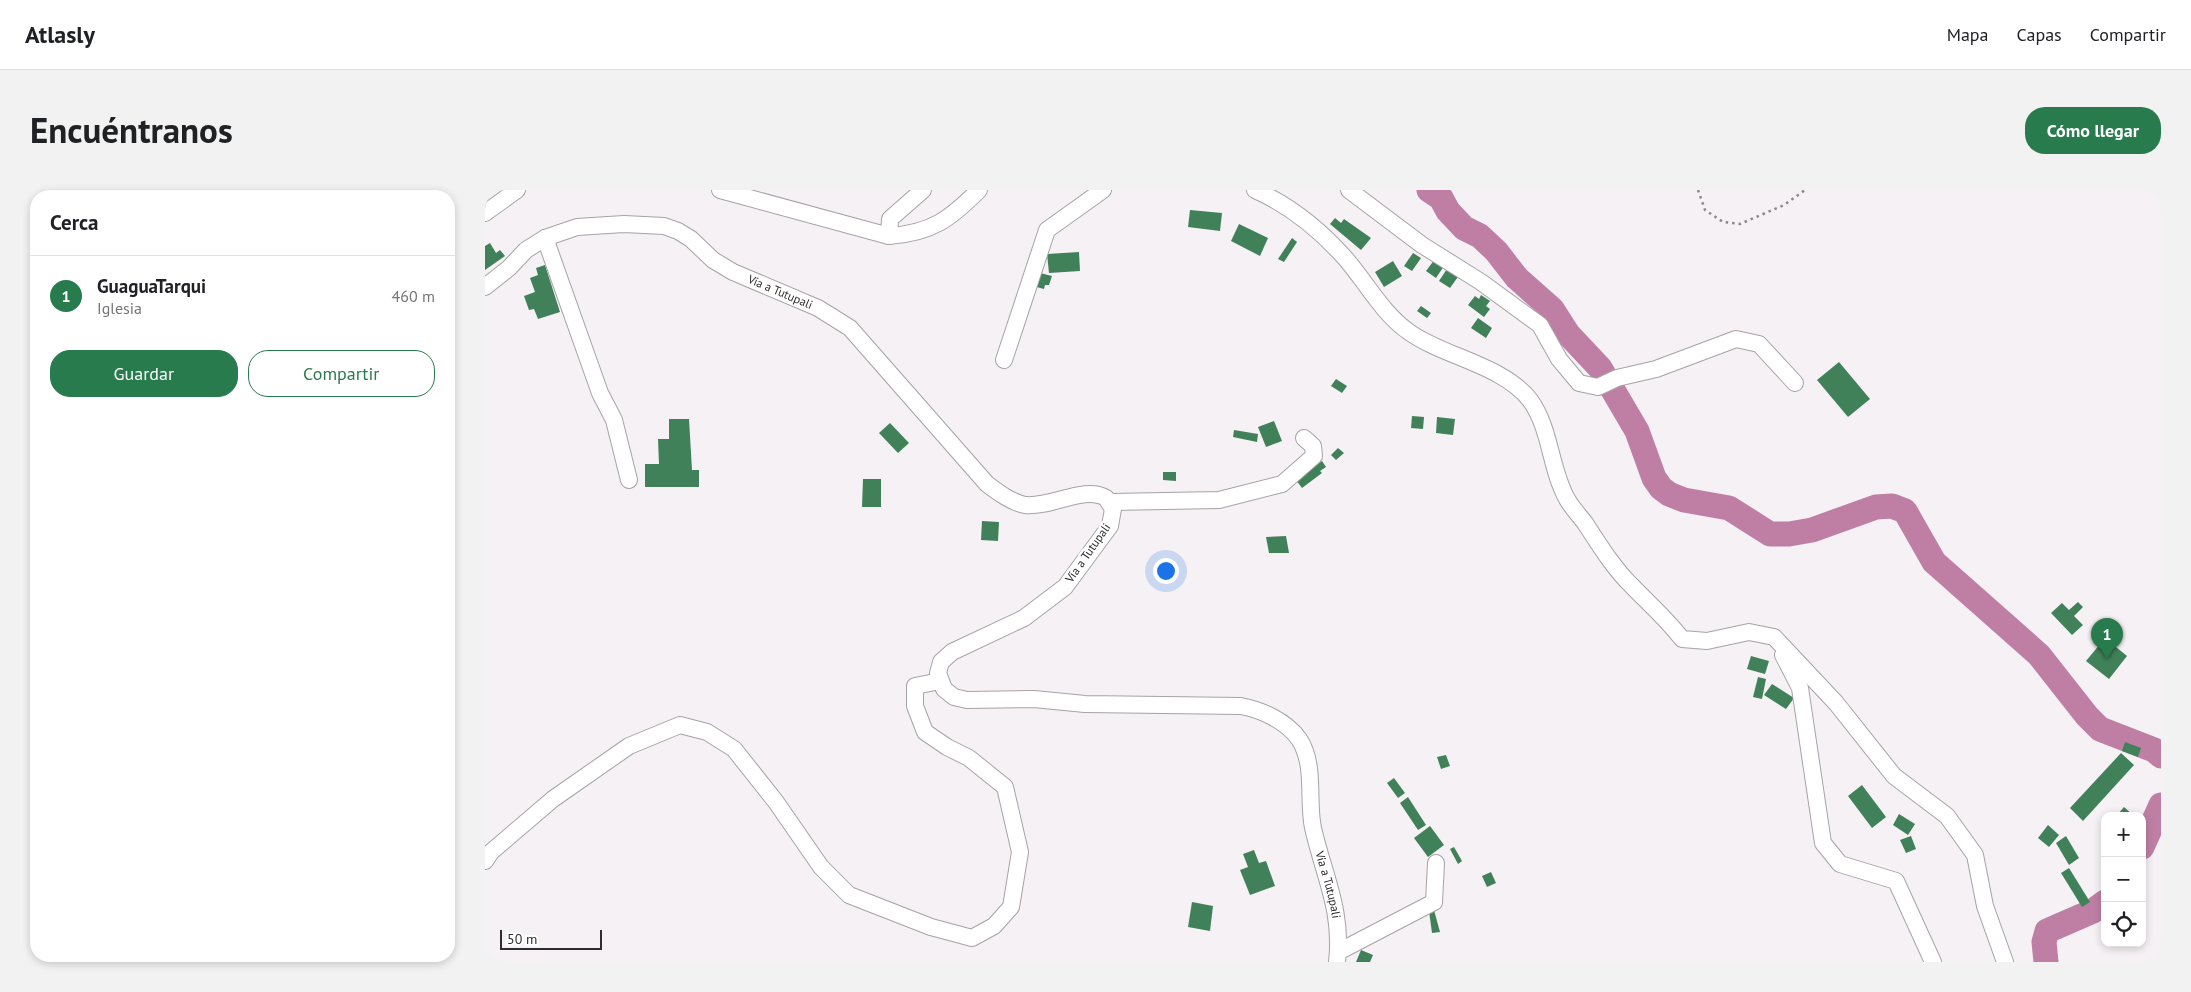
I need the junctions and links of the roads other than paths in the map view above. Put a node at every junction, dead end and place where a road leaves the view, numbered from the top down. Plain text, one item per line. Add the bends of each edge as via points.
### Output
1 (517, 190) edge
2 (720, 190) edge
3 (923, 190) edge
4 (979, 190) edge
5 (1103, 190) edge
6 (1255, 190) edge
7 (1349, 190) edge
8 (758, 194) edge
9 (485, 213) edge
10 (889, 236) junction
11 (545, 238) junction
12 (485, 287) edge
13 (1005, 360) dead end
14 (1795, 383) dead end
15 (1304, 438) dead end
16 (629, 480) dead end
17 (1111, 502) junction
18 (1774, 637) junction
19 (940, 681) junction
20 (485, 861) edge
21 (1436, 863) dead end
22 (1337, 957) edge
23 (1933, 962) edge
24 (2005, 962) edge

1 - 9 street
2 - 8 street
3 - 10 street via 890,219
4 - 10 street via 943,223 911,235
5 - 13 street via 1047,230
6 - 18 street via 1276,199 1313,226 1345,258 1395,321 1422,340 1505,378 1530,400 1568,500 1629,583 1667,619 1682,639 1707,641 1749,632
7 - 14 street via 1422,245 1540,325 1559,359 1579,383 1598,387 1736,338 1759,344
8 - 10 street
11 - 12 street, Vía a Tutupali via 526,250
11 - 16 street via 600,393 614,420
11 - 17 street, Vía a Tutupali via 577,227 603,225 664,226 677,230 733,272 818,308 850,328 987,484 1005,498 1034,505 1091,493 1101,494
15 - 17 street via 1313,446 1314,456 1282,484 1219,500
17 - 19 street, Vía a Tutupali via 1110,526 1065,587 1025,618 952,652 939,668
18 - 23 street via 1800,688 1823,842 1840,864 1895,881
18 - 24 street via 1837,703 1894,776 1947,816 1975,856 1985,906
19 - 20 street via 915,686 915,706 925,732 947,748 969,758 1005,787 1020,852 1011,907 994,926 972,938 931,928 849,895 821,867 734,749 707,732 680,725 629,746 559,794 491,852
19 - 22 street, Vía a Tutupali via 948,694 967,700 1241,706 1258,709 1288,726 1308,758 1313,827 1337,911
21 - 22 street via 1434,902

